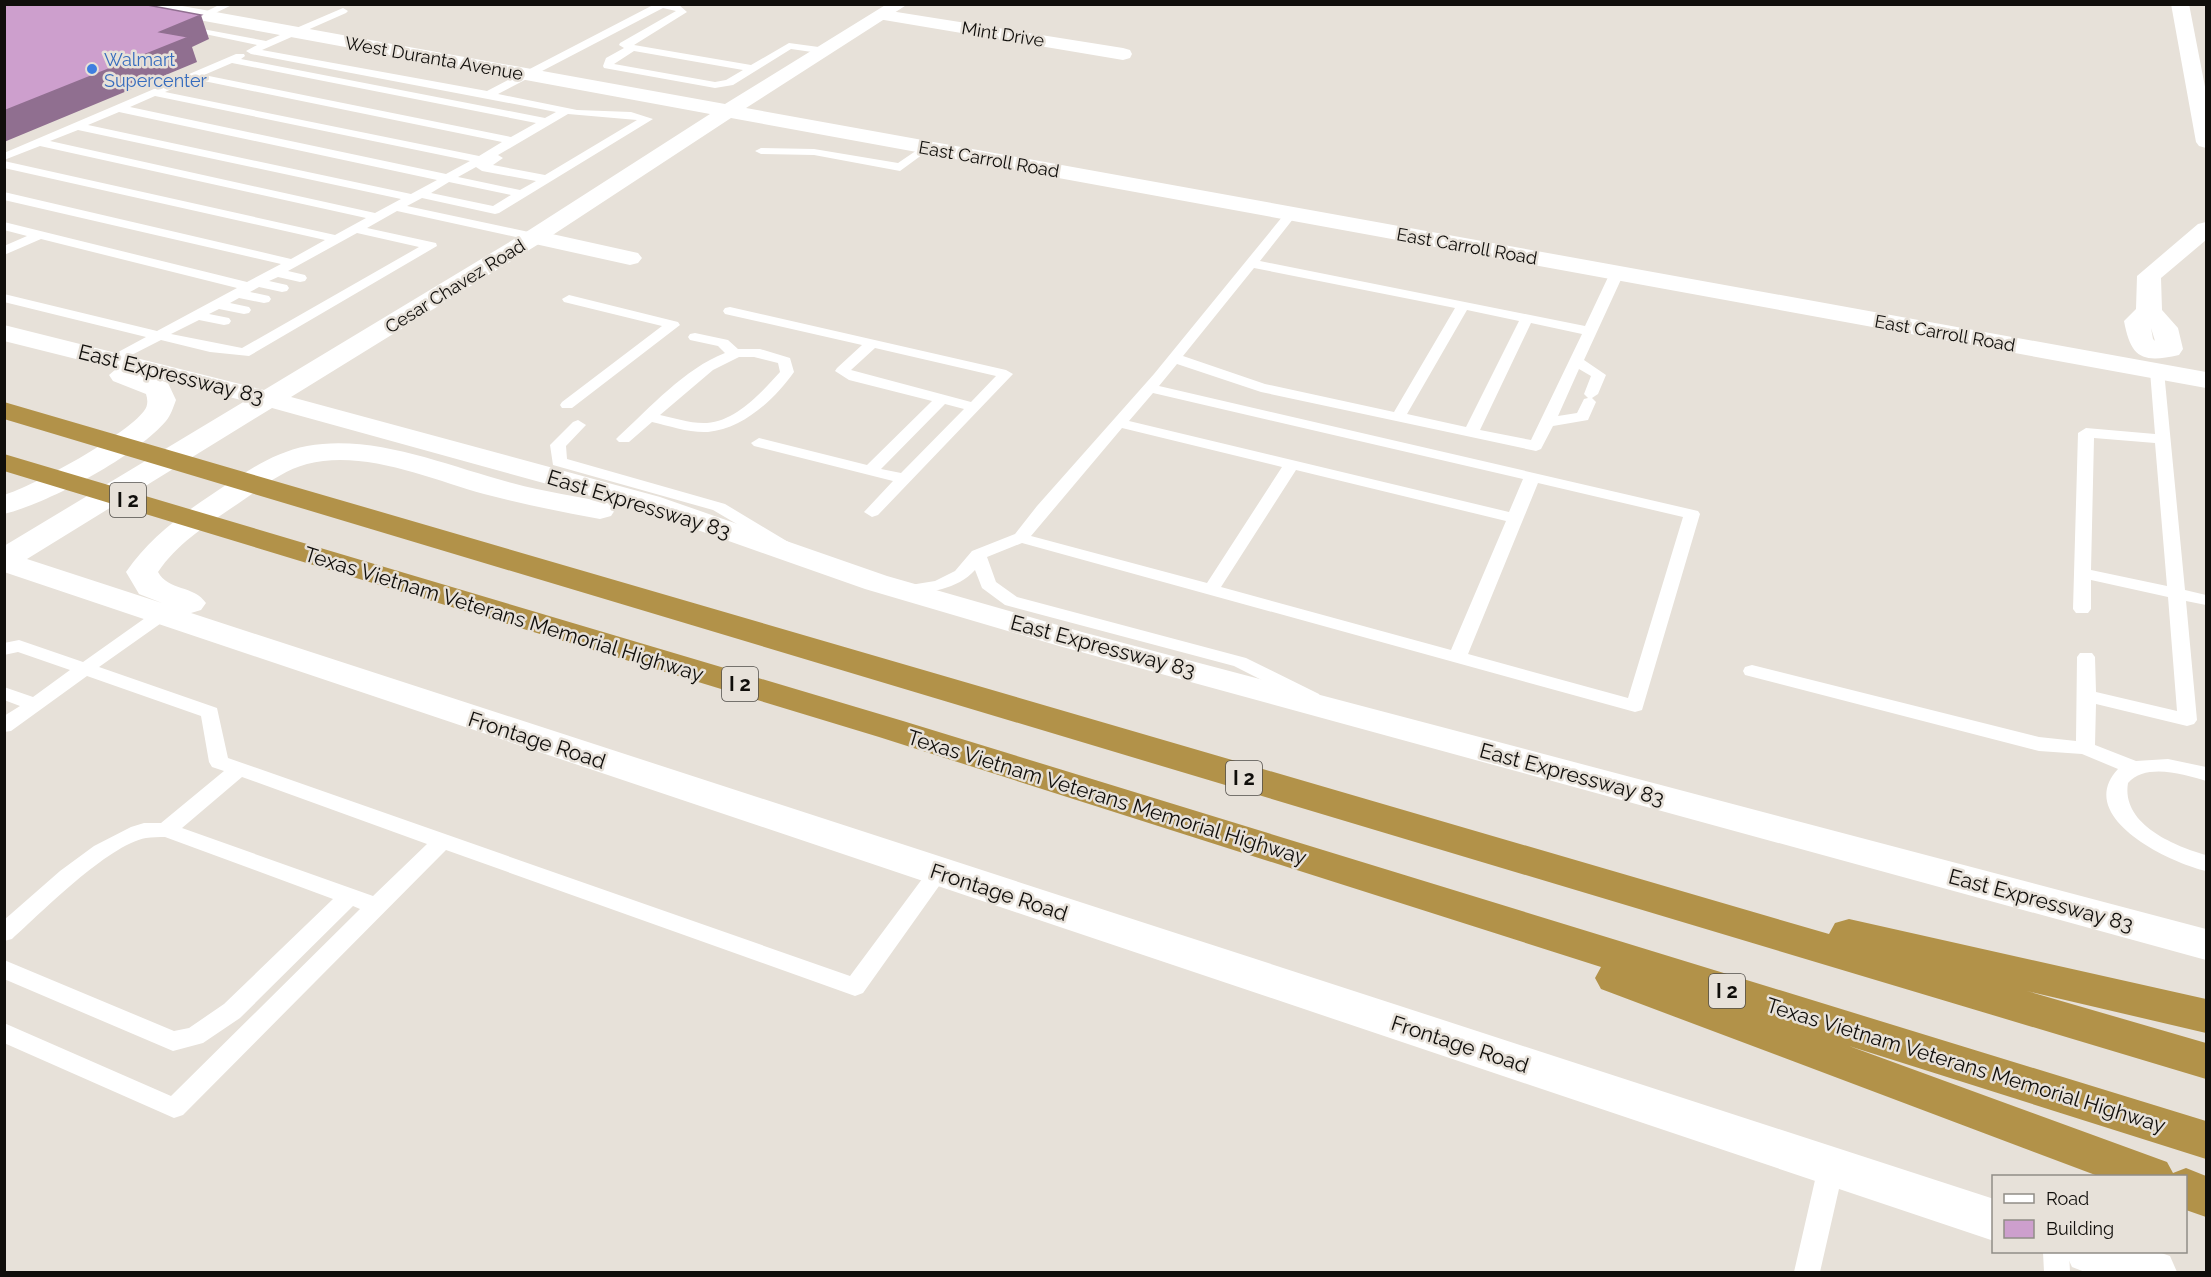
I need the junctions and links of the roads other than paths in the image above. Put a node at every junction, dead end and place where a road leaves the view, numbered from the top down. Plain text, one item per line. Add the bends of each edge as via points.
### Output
1 (230, 4) edge
2 (2180, 4) edge
3 (662, 5) edge
4 (153, 6) edge
5 (892, 10) edge
6 (343, 11) dead end
7 (202, 16) junction
8 (168, 24) edge
9 (294, 33) junction
10 (267, 44) junction
11 (632, 48) junction
12 (251, 51) junction
13 (826, 51) junction
14 (572, 52) junction
15 (1123, 54) dead end
16 (603, 57) junction
17 (230, 60) junction
18 (752, 68) junction
19 (528, 75) junction
20 (193, 76) junction
21 (154, 93) junction
22 (488, 95) junction
23 (118, 108) junction
24 (566, 111) junction
25 (728, 111) junction
26 (547, 122) junction
27 (77, 126) junction
28 (628, 130) junction
29 (512, 141) junction
30 (38, 142) junction
31 (2206, 142) edge
32 (926, 147) junction
33 (761, 151) dead end
34 (4, 156) edge
35 (477, 163) junction
36 (4, 164) edge
37 (446, 178) junction
38 (546, 179) junction
39 (522, 194) junction
40 (4, 196) edge
41 (416, 196) junction
42 (395, 207) junction
43 (1291, 213) junction
44 (376, 217) junction
45 (4, 226) edge
46 (355, 229) junction
47 (2206, 229) edge
48 (39, 235) junction
49 (534, 237) junction
50 (336, 239) junction
51 (4, 251) edge
52 (630, 258) dead end
53 (292, 263) junction
54 (1251, 263) junction
55 (275, 273) junction
56 (1617, 273) junction
57 (300, 278) dead end
58 (248, 287) junction
59 (334, 287) dead end
60 (282, 288) dead end
61 (353, 291) junction
62 (316, 297) dead end
63 (4, 298) edge
64 (264, 299) dead end
65 (569, 299) dead end
66 (336, 302) junction
67 (217, 304) junction
68 (1463, 305) junction
69 (299, 307) dead end
70 (244, 310) dead end
71 (730, 311) dead end
72 (318, 312) junction
73 (196, 315) junction
74 (280, 318) dead end
75 (1527, 318) junction
76 (224, 321) dead end
77 (299, 323) junction
78 (261, 330) dead end
79 (1590, 330) junction
80 (4, 333) edge
81 (280, 334) junction
82 (159, 335) junction
83 (694, 337) dead end
84 (4, 338) edge
85 (873, 343) junction
86 (2155, 350) junction
87 (735, 354) junction
88 (1174, 358) junction
89 (114, 360) junction
90 (1576, 361) junction
91 (2206, 380) edge
92 (1149, 388) junction
93 (272, 398) junction
94 (942, 399) junction
95 (567, 405) dead end
96 (973, 407) junction
97 (4, 410) edge
98 (1399, 416) junction
99 (651, 417) junction
100 (1547, 422) junction
101 (1119, 423) junction
102 (578, 425) dead end
103 (1471, 432) junction
104 (624, 438) dead end
105 (2163, 439) junction
106 (759, 443) dead end
107 (15, 465) edge
108 (1291, 466) junction
109 (870, 471) junction
110 (1532, 477) junction
111 (904, 479) junction
112 (4, 505) edge
113 (872, 512) dead end
114 (1514, 518) junction
115 (1021, 538) junction
116 (978, 555) junction
117 (4, 561) edge
118 (820, 565) junction
119 (2082, 573) junction
120 (1211, 590) junction
121 (904, 591) junction
122 (2176, 593) junction
123 (2206, 600) edge
124 (2082, 609) dead end
125 (161, 615) junction
126 (4, 649) edge
127 (2086, 657) dead end
128 (1457, 658) junction
129 (85, 668) junction
130 (1752, 670) dead end
131 (4, 693) edge
132 (2087, 696) junction
133 (34, 704) junction
134 (448, 711) junction
135 (1340, 712) junction
136 (5, 725) edge
137 (2085, 748) junction
138 (2134, 768) junction
139 (239, 769) junction
140 (2206, 774) edge
141 (166, 830) junction
142 (443, 841) junction
143 (1248, 841) junction
144 (1536, 862) junction
145 (2206, 863) edge
146 (938, 872) junction
147 (349, 897) junction
148 (376, 906) junction
149 (4, 933) edge
150 (2206, 945) edge
151 (4, 969) edge
152 (2206, 1016) edge
153 (4, 1032) edge
154 (2206, 1061) edge
155 (2206, 1140) edge
156 (1830, 1167) junction
157 (2148, 1175) edge
158 (2187, 1189) edge
159 (2206, 1197) edge
160 (1992, 1219) edge
161 (2056, 1253) edge
162 (2095, 1253) edge
163 (1807, 1272) edge
164 (2057, 1272) edge
165 (2153, 1272) edge

1 - 7 lane
2 - 31 street
3 - 11 lane via 682,12 624,45
3 - 14 lane
4 - 7 street, West Duranta Avenue
5 - 13 street, Cesar Chavez Road
5 - 15 street, Mint Drive
6 - 9 lane
7 - 9 street, West Duranta Avenue
8 - 10 lane
9 - 10 lane
9 - 19 street, West Duranta Avenue
10 - 12 lane
11 - 16 lane
11 - 18 lane
12 - 17 lane
12 - 22 lane
13 - 18 lane via 789,46
13 - 25 street, Cesar Chavez Road
14 - 16 lane
14 - 19 lane
16 - 18 lane via 608,66 716,85 729,83
17 - 20 lane
17 - 26 lane
19 - 22 lane
19 - 25 street, West Duranta Avenue
20 - 21 lane
20 - 29 lane
21 - 23 lane
21 - 35 lane
22 - 24 lane
23 - 27 lane
23 - 37 lane
24 - 26 lane
24 - 28 lane via 647,119
25 - 32 street, East Carroll Road
25 - 49 street, Cesar Chavez Road
26 - 29 lane
27 - 30 lane
27 - 41 lane
28 - 35 lane via 585,122 567,123
28 - 38 lane
29 - 35 lane
30 - 34 lane
30 - 44 lane
32 - 33 lane via 900,167 814,152
32 - 43 street, East Carroll Road
35 - 37 lane
35 - 38 lane
36 - 50 lane
37 - 39 lane
37 - 41 lane
38 - 39 lane
39 - 41 lane via 495,210
40 - 53 lane
41 - 42 lane
42 - 44 lane
42 - 49 lane
43 - 54 lane
43 - 56 street, East Carroll Road
44 - 46 lane
45 - 48 lane
46 - 50 lane
46 - 61 lane via 431,246
47 - 86 street via 2149,276 2149,312 2165,328
48 - 51 lane
48 - 58 lane
49 - 52 street
49 - 93 street, Cesar Chavez Road
50 - 53 lane
53 - 55 lane
54 - 68 lane
54 - 88 lane
55 - 57 lane
55 - 58 lane
56 - 79 lane
56 - 86 street, East Carroll Road
58 - 60 lane
58 - 64 lane
58 - 67 lane
59 - 61 lane
61 - 66 lane
62 - 66 lane
63 - 82 lane
65 - 95 lane via 673,325
66 - 72 lane
67 - 70 lane
67 - 73 lane
68 - 75 lane
68 - 98 lane
69 - 72 lane
71 - 85 lane
72 - 77 lane
73 - 76 lane
73 - 82 lane
74 - 77 lane
75 - 79 lane
75 - 103 lane
77 - 81 lane
78 - 81 lane
79 - 90 lane
80 - 89 street, East Expressway 83
81 - 82 lane via 244,353
82 - 89 lane
83 - 87 lane via 723,343
84 - 112 street via 45,355 131,377 158,389 162,400 156,415 131,435 42,491
85 - 94 lane via 842,371
85 - 96 lane via 1006,374
86 - 91 street, East Carroll Road
86 - 105 lane
87 - 99 lane via 702,373
87 - 99 lane via 773,356 785,361 787,372 752,407 715,426 685,425
88 - 92 lane
88 - 98 lane via 1261,388
89 - 93 street, East Expressway 83
90 - 100 lane
90 - 100 lane via 1599,375 1583,417
92 - 101 lane
92 - 110 lane
93 - 117 street, Cesar Chavez Road
93 - 118 street, East Expressway 83 via 655,505
94 - 96 lane
94 - 109 lane
96 - 111 lane
97 - 144 highway, I 2
98 - 103 lane
99 - 104 lane
100 - 103 lane via 1536,446
101 - 108 lane
101 - 115 lane
102 - 118 lane via 558,445 559,462 719,507
105 - 119 lane via 2086,432
105 - 122 lane
106 - 109 lane
107 - 143 highway, Texas Vietnam Veterans Memorial Highway / I 2
108 - 114 lane
108 - 120 lane
109 - 111 lane
110 - 114 lane
110 - 128 lane via 1692,514 1635,706
111 - 113 lane
114 - 128 lane
115 - 116 lane
115 - 120 lane
116 - 121 lane via 961,575 939,585
116 - 135 lane via 988,584 1011,601 1240,662
117 - 125 street, Frontage Road
118 - 121 street, East Expressway 83
118 - 134 street via 644,519 514,493 377,454 344,453 309,454 286,460 176,532 155,551 142,572 150,587 332,651
119 - 122 lane
119 - 124 lane
120 - 128 lane
121 - 135 street, East Expressway 83
122 - 123 lane
122 - 132 lane via 2187,720
125 - 129 lane
125 - 134 street, Frontage Road
126 - 129 lane via 19,646
127 - 132 lane
129 - 133 lane
129 - 139 lane via 210,711 219,762
130 - 137 lane via 2039,744
131 - 133 lane
132 - 137 lane
133 - 136 lane
134 - 146 street, Frontage Road
135 - 150 street, East Expressway 83
137 - 138 lane
138 - 140 lane via 2176,765
138 - 145 lane via 2120,778 2115,791 2119,807 2131,824 2176,854
139 - 141 lane
139 - 142 lane
141 - 147 lane
141 - 149 lane via 140,831 90,859
142 - 146 lane via 855,987
142 - 148 lane
143 - 155 highway, Texas Vietnam Veterans Memorial Highway / I 2
143 - 157 highway
144 - 152 highway
144 - 154 highway, I 2
146 - 156 street, Frontage Road
147 - 148 lane
147 - 151 lane via 231,1011 195,1036 173,1041
148 - 153 lane via 174,1108
156 - 160 street, Frontage Road
156 - 163 lane
158 - 159 highway
161 - 164 lane
162 - 165 street

